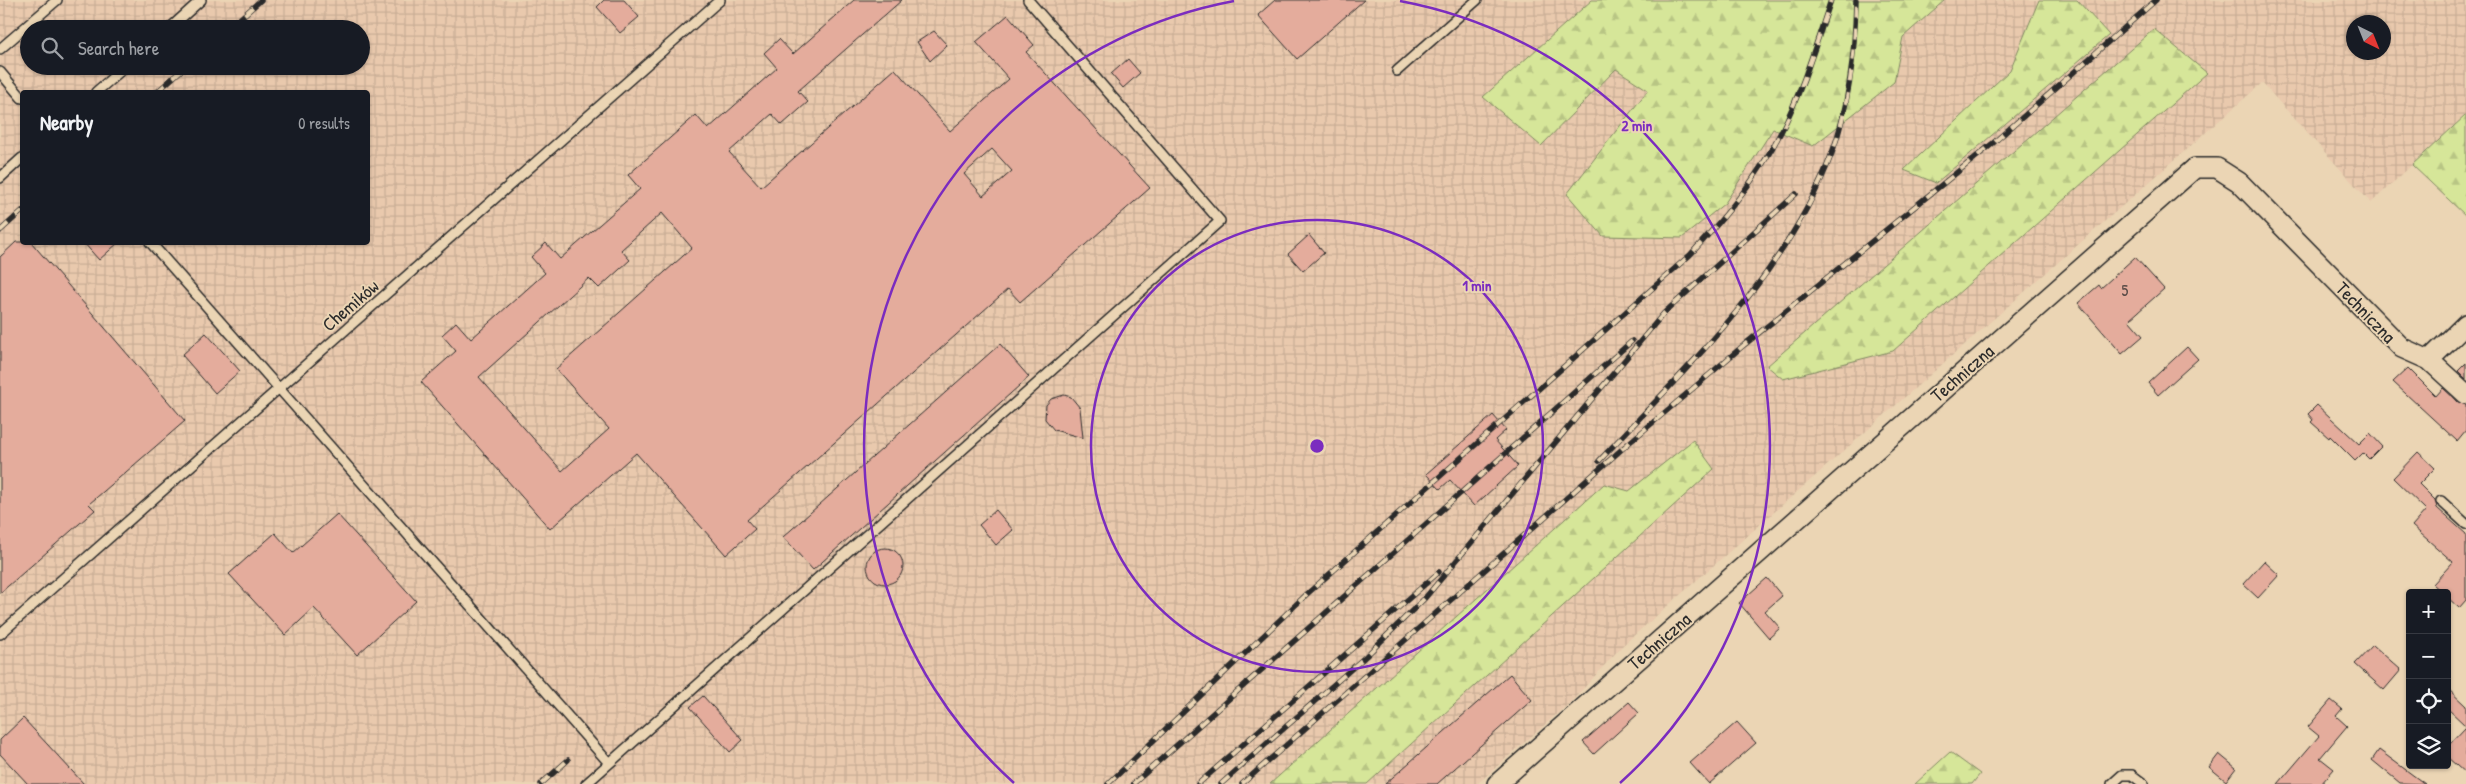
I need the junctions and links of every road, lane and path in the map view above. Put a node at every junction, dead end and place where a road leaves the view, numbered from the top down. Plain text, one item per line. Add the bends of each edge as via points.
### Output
1 (57, 0) edge
2 (201, 0) edge
3 (720, 0) edge
4 (1028, 0) edge
5 (1477, 0) edge
6 (34, 20) edge
7 (179, 20) edge
8 (20, 32) edge
9 (0, 49) edge
10 (1397, 71) dead end
11 (0, 72) edge
12 (116, 75) edge
13 (98, 90) edge
14 (20, 96) edge
15 (20, 160) edge
16 (0, 178) edge
17 (153, 245) edge
18 (2466, 324) edge
19 (2429, 360) junction
20 (279, 389) junction
21 (2466, 394) edge
22 (2441, 501) dead end
23 (2466, 524) edge
24 (0, 634) edge
25 (609, 763) junction
26 (586, 784) edge
27 (1497, 784) edge
28 (2112, 784) edge
29 (2144, 784) edge

1 - 6 lane
2 - 7 lane
3 - 20 lane, Chemików
4 - 25 lane via 1220,221
5 - 10 lane
8 - 9 lane
11 - 14 lane
12 - 13 lane
15 - 16 lane
17 - 20 lane
18 - 19 street
19 - 21 street, Techniczna
19 - 27 street, Techniczna via 2402,348 2238,182 2217,168 2195,168
20 - 24 lane, Chemików
20 - 25 lane
22 - 23 lane
25 - 26 lane
28 - 29 lane via 2122,775 2132,775

